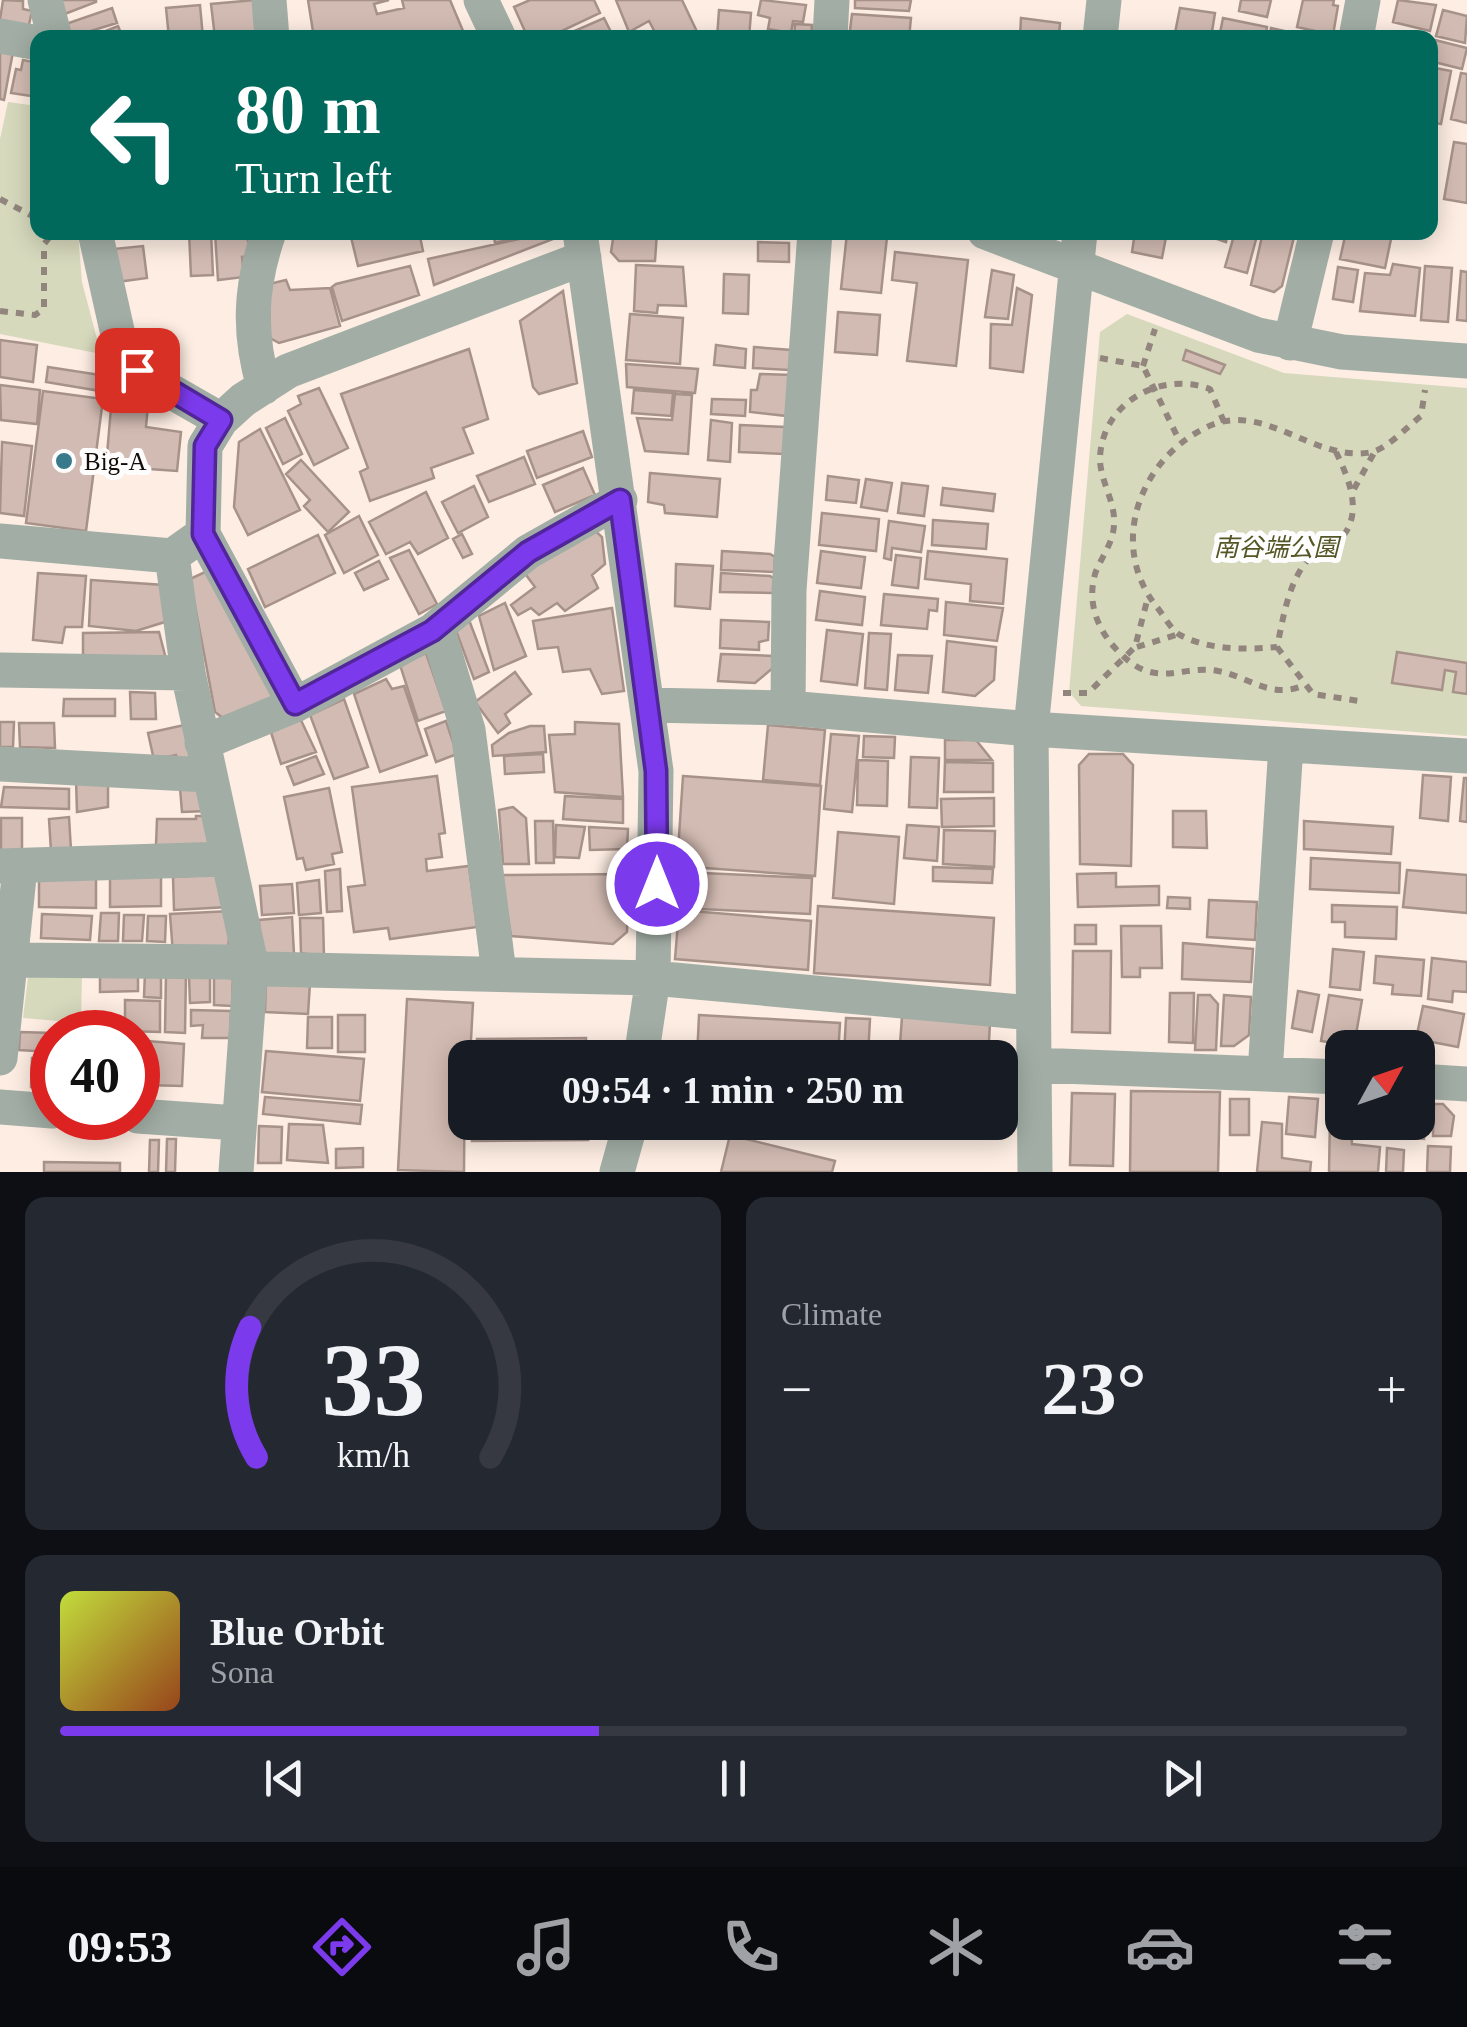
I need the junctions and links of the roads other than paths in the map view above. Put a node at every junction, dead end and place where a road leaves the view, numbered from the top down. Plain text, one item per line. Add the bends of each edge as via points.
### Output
1 (45, 0) edge
2 (269, 0) edge
3 (482, 0) edge
4 (832, 0) edge
5 (1104, 0) edge
6 (1363, 0) edge
7 (53, 30) edge
8 (271, 30) edge
9 (495, 30) edge
10 (830, 30) edge
11 (1101, 30) edge
12 (1357, 30) edge
13 (0, 36) edge
14 (30, 42) edge
15 (97, 240) edge
16 (266, 240) edge
17 (814, 240) edge
18 (1029, 240) edge
19 (1315, 240) edge
20 (582, 245) edge
21 (1078, 249) edge
22 (1290, 344) junction
23 (1467, 361) edge
24 (264, 387) junction
25 (221, 420) junction
26 (620, 500) junction
27 (203, 534) junction
28 (0, 541) edge
29 (172, 556) junction
30 (437, 628) junction
31 (0, 670) edge
32 (188, 674) junction
33 (295, 704) junction
34 (648, 705) junction
35 (788, 708) junction
36 (1031, 729) junction
37 (1286, 745) junction
38 (1467, 756) edge
39 (205, 759) junction
40 (0, 764) edge
41 (225, 859) junction
42 (10, 867) edge
43 (13, 960) junction
44 (251, 964) junction
45 (499, 973) junction
46 (653, 978) junction
47 (1032, 1013) junction
48 (644, 1040) edge
49 (0, 1058) edge
50 (1034, 1065) junction
51 (1265, 1073) junction
52 (1325, 1076) edge
53 (1435, 1082) edge
54 (1467, 1084) edge
55 (0, 1107) edge
56 (30, 1109) edge
57 (160, 1118) edge
58 (237, 1123) junction
59 (626, 1140) edge
60 (236, 1172) edge
61 (617, 1172) edge
62 (1034, 1172) edge

1 - 7 street
2 - 8 street
3 - 9 street
4 - 10 street
5 - 11 street
6 - 12 street
13 - 14 street
15 - 25 street via 123,357
16 - 24 street via 250,320
17 - 35 street
18 - 21 street
19 - 22 street
20 - 24 street
20 - 26 street
21 - 22 street
21 - 36 street
22 - 23 street
24 - 25 street
25 - 27 street via 205,446
26 - 30 street via 528,552
26 - 34 street
27 - 29 street
27 - 33 street
28 - 29 street
29 - 32 street
30 - 33 street
30 - 45 street via 468,730
31 - 32 street
32 - 39 street
33 - 39 street
34 - 35 street
34 - 46 street via 656,771
35 - 36 street
36 - 37 street
36 - 47 street
37 - 38 street
37 - 51 street
39 - 40 street
39 - 41 street
41 - 42 street
41 - 44 street
42 - 43 street
43 - 44 street
43 - 49 street
44 - 45 street
44 - 58 street
45 - 46 street
46 - 47 street
46 - 48 street
47 - 50 street
50 - 51 street
50 - 62 street
51 - 52 street
53 - 54 street
55 - 56 street
57 - 58 street
58 - 60 street
59 - 61 street

